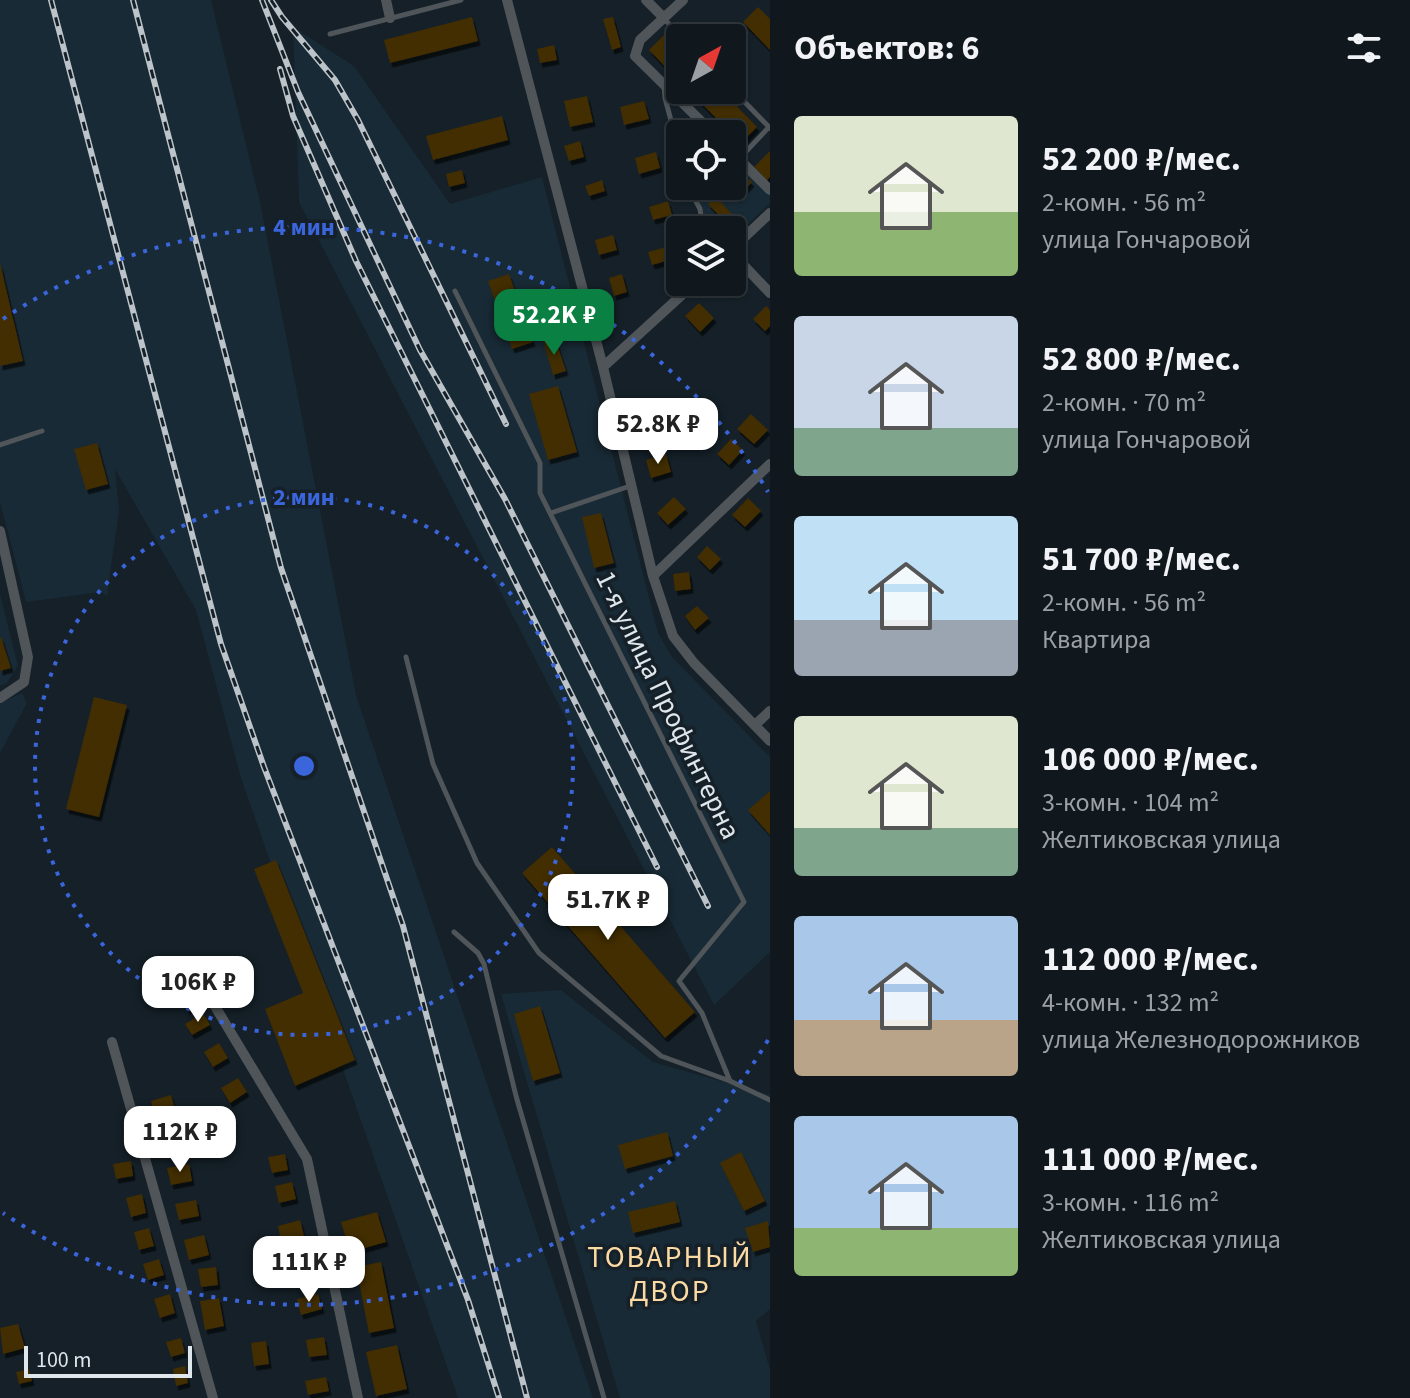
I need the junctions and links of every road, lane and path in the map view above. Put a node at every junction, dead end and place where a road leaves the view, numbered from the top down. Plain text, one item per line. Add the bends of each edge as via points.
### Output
1 (386, 0) edge
2 (461, 0) edge
3 (507, 0) edge
4 (646, 0) edge
5 (683, 0) edge
6 (390, 18) junction
7 (664, 18) junction
8 (670, 24) edge
9 (330, 34) dead end
10 (663, 83) junction
11 (746, 103) edge
12 (671, 120) edge
13 (700, 120) edge
14 (770, 127) edge
15 (746, 147) edge
16 (746, 166) edge
17 (770, 190) edge
18 (770, 213) edge
19 (746, 237) edge
20 (746, 266) edge
21 (455, 291) dead end
22 (770, 293) edge
23 (681, 296) edge
24 (603, 367) junction
25 (42, 431) dead end
26 (0, 445) edge
27 (770, 464) edge
28 (631, 486) junction
29 (551, 513) junction
30 (0, 531) edge
31 (653, 576) junction
32 (406, 657) dead end
33 (0, 698) edge
34 (770, 711) edge
35 (755, 725) junction
36 (770, 741) edge
37 (454, 932) dead end
38 (204, 988) dead end
39 (112, 1042) dead end
40 (730, 1081) junction
41 (770, 1100) edge
42 (213, 1398) edge
43 (358, 1398) edge
44 (604, 1398) edge

1 - 6 street
2 - 6 lane
3 - 24 street
4 - 7 street
5 - 7 street
6 - 9 lane
7 - 8 lane
7 - 10 street via 640,40 635,56
10 - 12 lane
10 - 13 street
11 - 14 lane
14 - 15 lane
16 - 17 street
18 - 19 street
20 - 22 street
21 - 29 lane, 1-я улица Профинтерна via 540,463 540,493
23 - 24 street
24 - 28 street
25 - 26 lane
27 - 31 street
28 - 29 lane
28 - 31 street
29 - 40 lane, 1-я улица Профинтерна via 744,902 679,981 702,1013
30 - 33 street via 28,657 24,682
31 - 35 street via 673,636
32 - 40 lane via 433,764 477,863 539,953 661,1056
34 - 35 street
35 - 36 street
37 - 44 lane via 484,964 516,1096
38 - 43 street via 307,1159
39 - 42 street
40 - 41 lane

